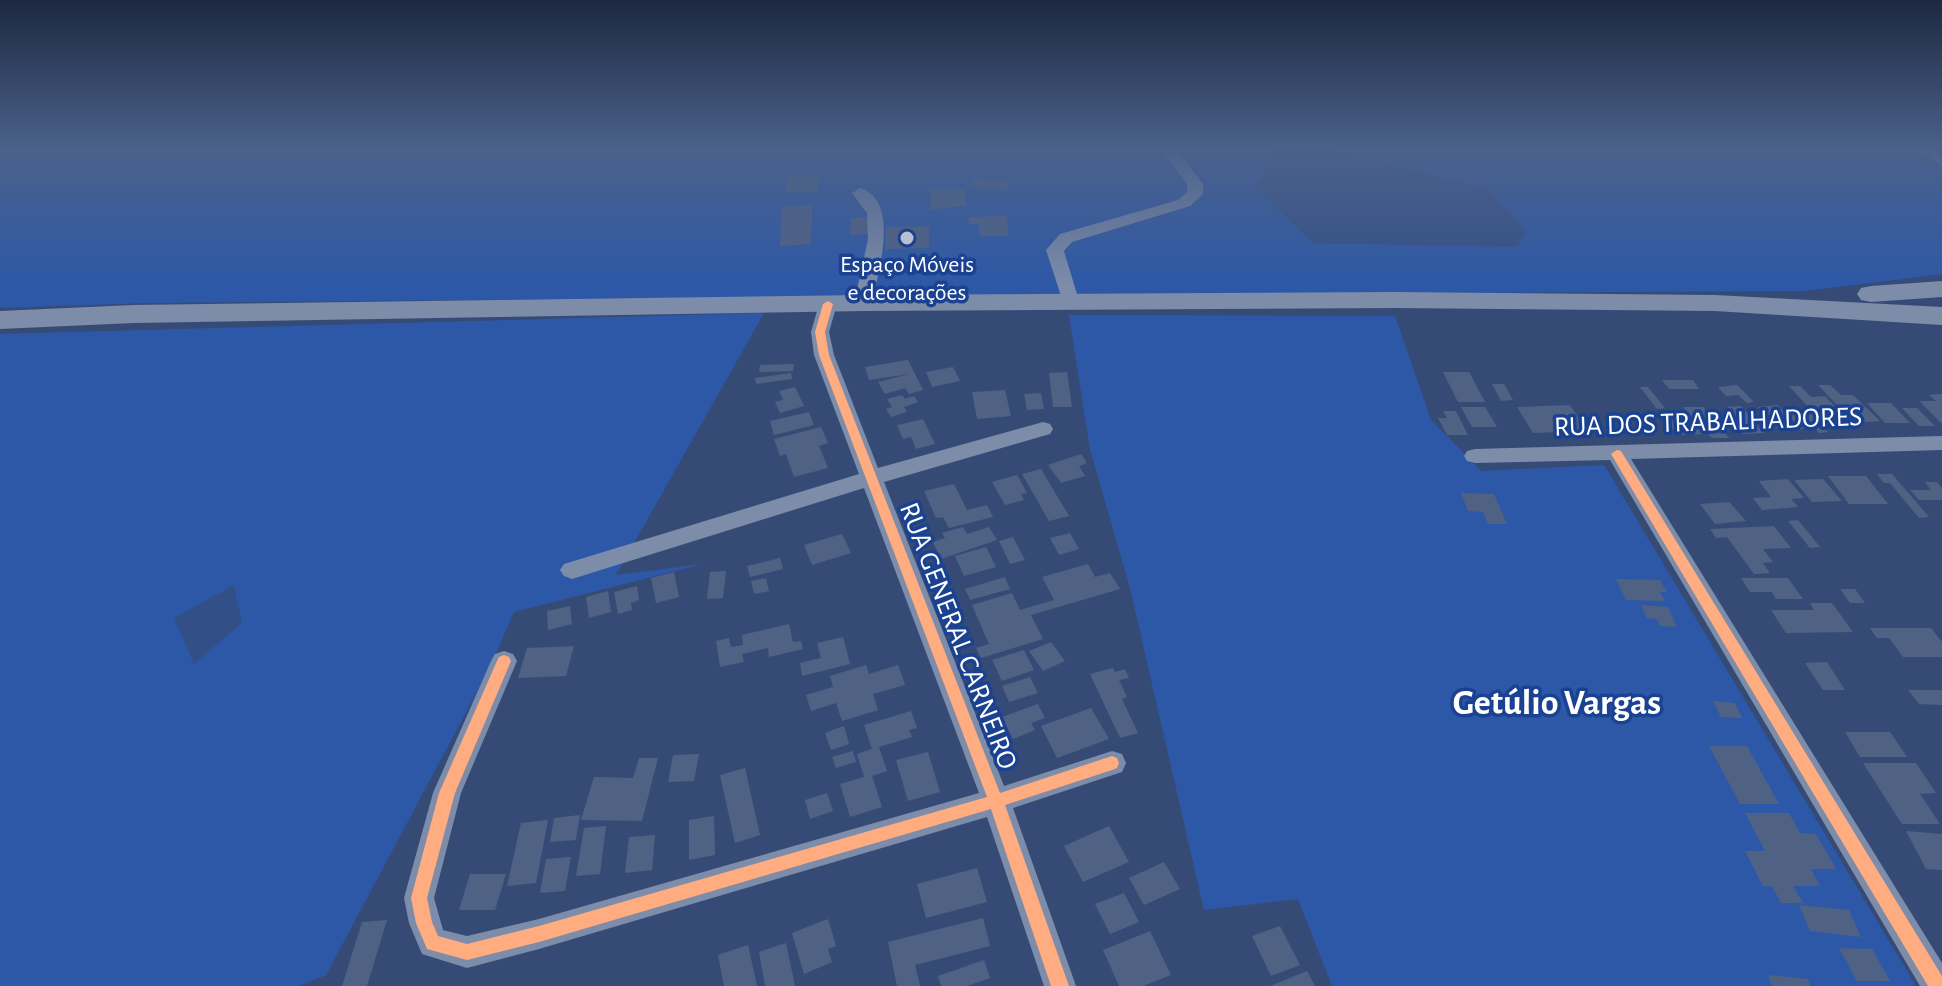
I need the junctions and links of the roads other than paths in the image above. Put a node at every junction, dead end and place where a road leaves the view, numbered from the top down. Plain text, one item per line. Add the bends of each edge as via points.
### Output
1 (862, 195) edge
2 (1194, 195) edge
3 (1942, 289) edge
4 (1070, 301) junction
5 (863, 303) junction
6 (1715, 303) junction
7 (828, 304) junction
8 (1942, 316) edge
9 (0, 320) edge
10 (1043, 429) dead end
11 (1942, 443) edge
12 (1617, 454) junction
13 (1475, 456) dead end
14 (870, 478) junction
15 (572, 570) dead end
16 (504, 661) dead end
17 (1112, 763) dead end
18 (996, 801) junction
19 (1060, 986) edge
20 (1938, 986) edge

1 - 5 street via 875,213 876,239
2 - 4 street via 1184,203 1066,238 1055,250
3 - 6 highway
4 - 5 highway
4 - 6 highway
5 - 7 highway
6 - 8 highway
7 - 9 highway
7 - 14 street, RUA GENERAL CARNEIRO via 820,332 824,355
10 - 14 street
11 - 12 street, RUA DOS TRABALHADORES
12 - 13 street, RUA DOS TRABALHADORES
12 - 20 street
14 - 15 street
14 - 18 street, RUA GENERAL CARNEIRO
16 - 18 street via 447,793 419,898 433,943 467,952 539,934
17 - 18 street
18 - 19 street, RUA GENERAL CARNEIRO

